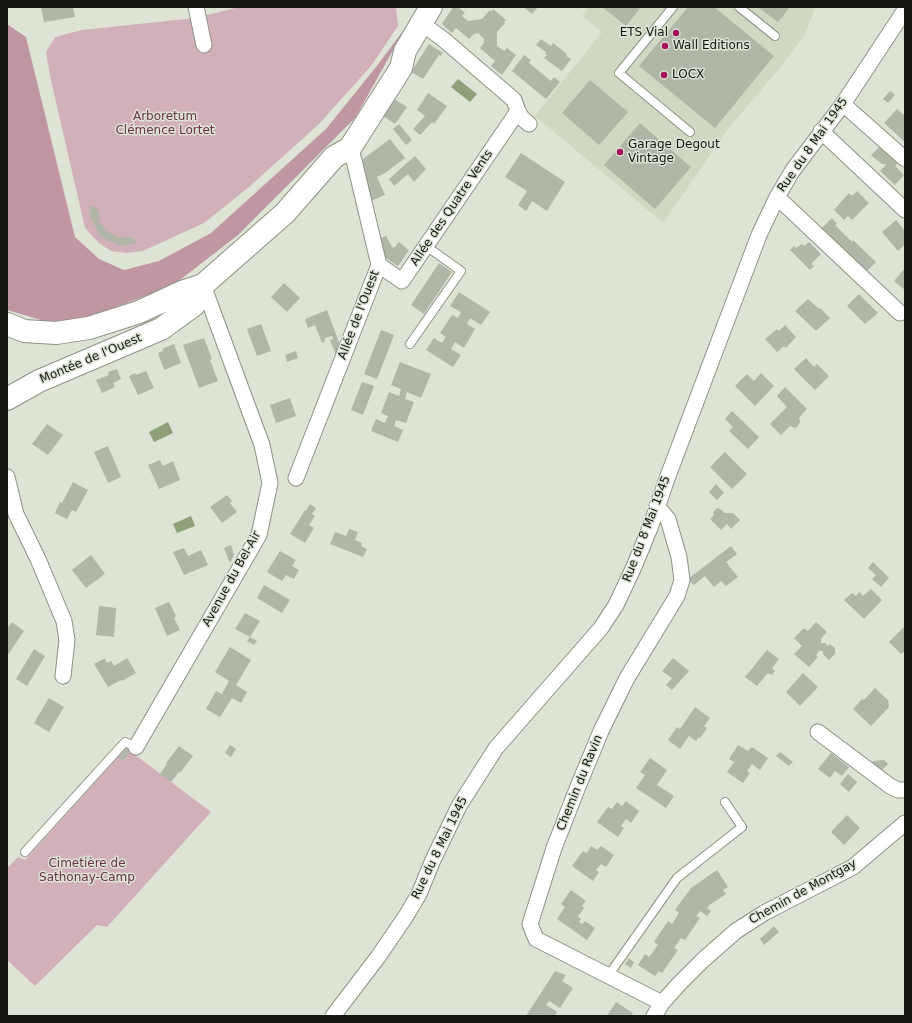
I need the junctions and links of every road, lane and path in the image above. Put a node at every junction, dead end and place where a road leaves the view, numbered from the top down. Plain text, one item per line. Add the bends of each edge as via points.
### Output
1 (196, 7) edge
2 (673, 7) edge
3 (739, 7) edge
4 (905, 10) edge
5 (426, 15) edge
6 (775, 36) dead end
7 (204, 45) dead end
8 (843, 104) junction
9 (518, 111) junction
10 (530, 124) dead end
11 (821, 131) junction
12 (690, 132) dead end
13 (350, 148) junction
14 (905, 159) edge
15 (777, 197) junction
16 (905, 210) edge
17 (426, 246) junction
18 (379, 265) junction
19 (203, 285) junction
20 (182, 292) junction
21 (900, 314) dead end
22 (175, 319) junction
23 (7, 324) edge
24 (410, 344) dead end
25 (7, 400) edge
26 (7, 477) edge
27 (296, 478) dead end
28 (657, 506) junction
29 (62, 676) dead end
30 (818, 732) dead end
31 (136, 747) joint
32 (905, 790) edge
33 (725, 802) dead end
34 (905, 823) edge
35 (25, 852) dead end
36 (608, 976) junction
37 (662, 1003) junction
38 (333, 1016) edge
39 (654, 1016) edge

1 - 7 street
2 - 12 lane via 619,73
3 - 6 lane
4 - 8 street, Rue du 8 Mai 1945
5 - 9 street via 443,39 514,100
5 - 13 street via 405,51 401,68
8 - 11 street, Rue du 8 Mai 1945
8 - 14 street
9 - 10 street
9 - 17 street, Allée des Quatre Vents
11 - 15 street, Rue du 8 Mai 1945
11 - 16 street
13 - 18 street, Allée de l'Ouest
13 - 19 street via 334,157 285,213
15 - 21 street
15 - 28 street, Rue du 8 Mai 1945 via 759,235
17 - 18 street, Allée des Quatre Vents via 402,282
17 - 24 lane via 461,270
18 - 27 street, Allée de l'Ouest
19 - 20 street
19 - 22 street, Montée de l'Ouest via 194,305
19 - 31 street, Avenue du Bel-Air via 262,445 270,483 259,535
20 - 22 street
20 - 23 street via 139,312 89,328 56,333 24,331
22 - 25 street, Montée de l'Ouest via 161,329 39,381
26 - 29 street via 16,514 38,558 64,621 67,640
28 - 36 street, Chemin du Ravin via 668,519 679,557 682,580 677,596 626,678 601,732 554,848 530,924 536,940
28 - 38 street, Rue du 8 Mai 1945 via 616,605 601,628 496,748 459,806 406,916
30 - 32 street via 890,786
31 - 35 lane via 125,742
33 - 36 lane via 742,827 676,878
34 - 37 street, Chemin de Montgay via 853,866 764,913 736,931 698,965
36 - 37 street, Chemin du Ravin
37 - 39 street, Chemin de Montgay

